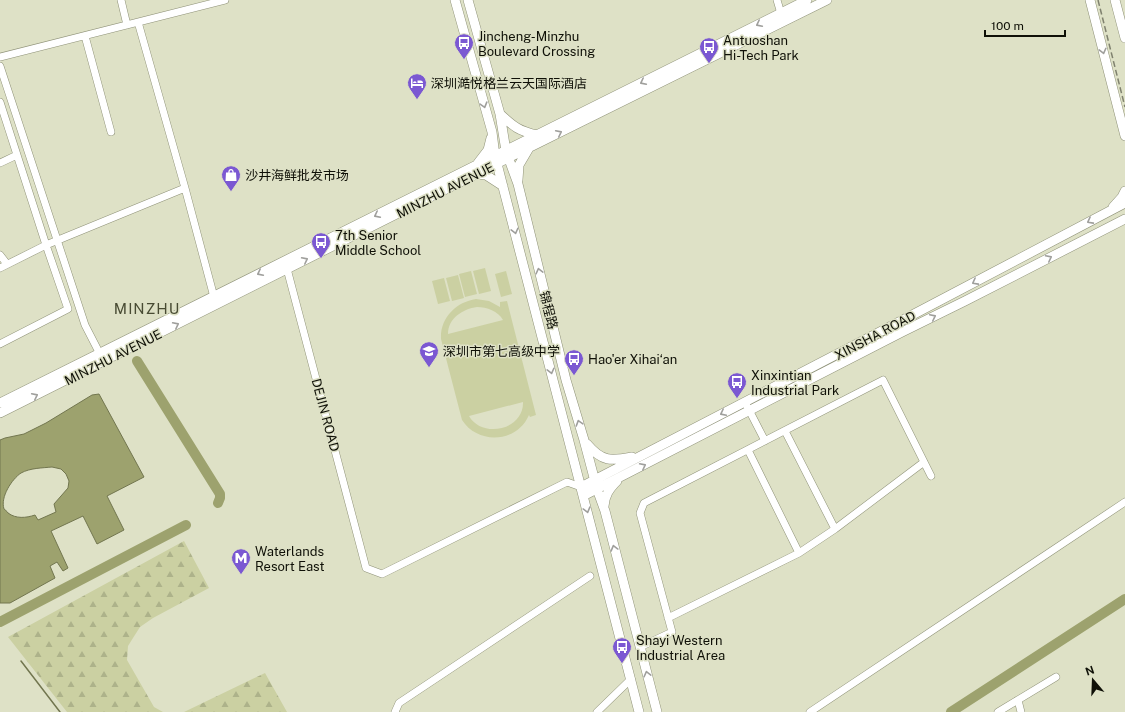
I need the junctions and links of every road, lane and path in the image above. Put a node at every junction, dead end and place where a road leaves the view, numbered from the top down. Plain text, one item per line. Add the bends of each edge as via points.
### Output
1 (121, 0) edge
2 (224, 0) edge
3 (455, 0) edge
4 (468, 0) edge
5 (777, 0) edge
6 (807, 0) edge
7 (827, 0) edge
8 (1090, 0) edge
9 (1116, 0) edge
10 (782, 17) junction
11 (138, 22) junction
12 (127, 25) junction
13 (85, 36) junction
14 (1125, 38) edge
15 (0, 57) edge
16 (0, 66) edge
17 (0, 102) edge
18 (500, 114) junction
19 (111, 132) dead end
20 (492, 132) junction
21 (537, 135) junction
22 (1125, 136) edge
23 (529, 148) junction
24 (507, 154) junction
25 (17, 155) junction
26 (496, 160) junction
27 (0, 163) edge
28 (478, 164) junction
29 (477, 174) junction
30 (518, 184) junction
31 (503, 186) junction
32 (185, 188) junction
33 (1125, 191) edge
34 (1125, 204) edge
35 (1107, 213) junction
36 (1125, 219) edge
37 (1125, 226) edge
38 (1102, 231) junction
39 (57, 241) junction
40 (46, 245) junction
41 (0, 255) edge
42 (7, 264) junction
43 (286, 265) junction
44 (0, 268) edge
45 (214, 297) junction
46 (0, 344) edge
47 (102, 357) junction
48 (745, 402) junction
49 (0, 403) edge
50 (750, 411) junction
51 (0, 413) edge
52 (785, 431) junction
53 (584, 440) junction
54 (765, 441) junction
55 (748, 450) junction
56 (643, 455) junction
57 (924, 462) junction
58 (623, 476) junction
59 (931, 476) dead end
60 (595, 479) junction
61 (597, 489) junction
62 (582, 491) junction
63 (1125, 502) edge
64 (604, 510) junction
65 (835, 529) junction
66 (799, 553) junction
67 (590, 576) dead end
68 (668, 618) junction
69 (640, 647) junction
70 (1056, 677) dead end
71 (631, 679) junction
72 (1018, 700) junction
73 (395, 712) edge
74 (597, 712) edge
75 (639, 712) edge
76 (657, 712) edge
77 (810, 712) edge
78 (998, 712) edge
79 (1021, 712) edge

1 - 12 street
2 - 11 street
3 -> 20 main road, 锦程路
4 - 18 main road, 锦程路
5 - 10 street
6 - 10 main road, MINZHU AVENUE
7 - 10 main road, MINZHU AVENUE
8 -> 22 main road
9 - 14 main road
10 -> 21 main road, MINZHU AVENUE
23 -> 10 main road, MINZHU AVENUE
11 - 12 street
11 - 32 street
12 - 13 street
13 - 15 street
13 - 19 street
16 - 39 street
17 - 25 street
18 - 21 main road via 523,132
18 - 24 main road, 锦程路
20 - 26 main road, 锦程路
20 - 28 main road via 488,150
21 - 24 main road, MINZHU AVENUE
23 - 24 main road, MINZHU AVENUE
23 - 30 main road via 519,165
24 - 26 main road, MINZHU AVENUE
24 - 30 main road, 锦程路
25 - 27 street
25 - 40 street
26 - 28 main road, MINZHU AVENUE
26 - 29 main road, MINZHU AVENUE
26 - 31 main road, 锦程路
28 -> 43 main road, MINZHU AVENUE
29 - 31 main road via 486,175
43 -> 29 main road, MINZHU AVENUE
53 -> 30 main road, 锦程路 via 566,380
31 -> 62 main road, 锦程路
32 - 39 street
32 - 45 street
33 - 35 main road
34 - 35 main road, XINSHA ROAD
35 -> 48 main road, XINSHA ROAD
36 - 38 main road, XINSHA ROAD
37 - 38 main road
50 -> 38 main road, XINSHA ROAD
39 - 40 street
39 - 47 street via 85,325
40 - 42 street
40 - 46 street via 68,309
41 - 42 street
42 - 44 street
43 -> 45 main road, MINZHU AVENUE
47 -> 43 main road, MINZHU AVENUE
43 - 62 street, DEJIN ROAD via 366,568 382,574 567,482
45 - 47 main road, MINZHU AVENUE
47 - 49 main road, MINZHU AVENUE
51 -> 47 main road, MINZHU AVENUE
48 - 50 street
48 -> 56 main road, XINSHA ROAD
50 - 54 street
58 -> 50 main road, XINSHA ROAD
52 - 54 street
52 - 57 street via 883,380
52 - 65 street
53 - 56 main road via 601,457 615,460
53 - 60 main road, 锦程路
54 - 55 street
55 - 66 street
55 - 68 street via 644,503 640,513
56 - 60 main road, XINSHA ROAD
57 - 59 street
57 - 65 street
58 - 61 main road, XINSHA ROAD
58 - 64 main road via 610,488 605,498
60 - 61 main road, 锦程路
60 - 62 main road, XINSHA ROAD
61 - 62 main road, XINSHA ROAD
61 - 64 main road, 锦程路
62 -> 71 main road, 锦程路
63 - 77 street
69 -> 64 main road, 锦程路
65 - 66 street
66 - 68 street
67 - 73 street via 399,703
68 - 69 street via 672,632
76 -> 69 main road, 锦程路
70 - 72 street
71 - 74 street
71 - 75 main road, 锦程路
72 - 78 street
72 - 79 street

